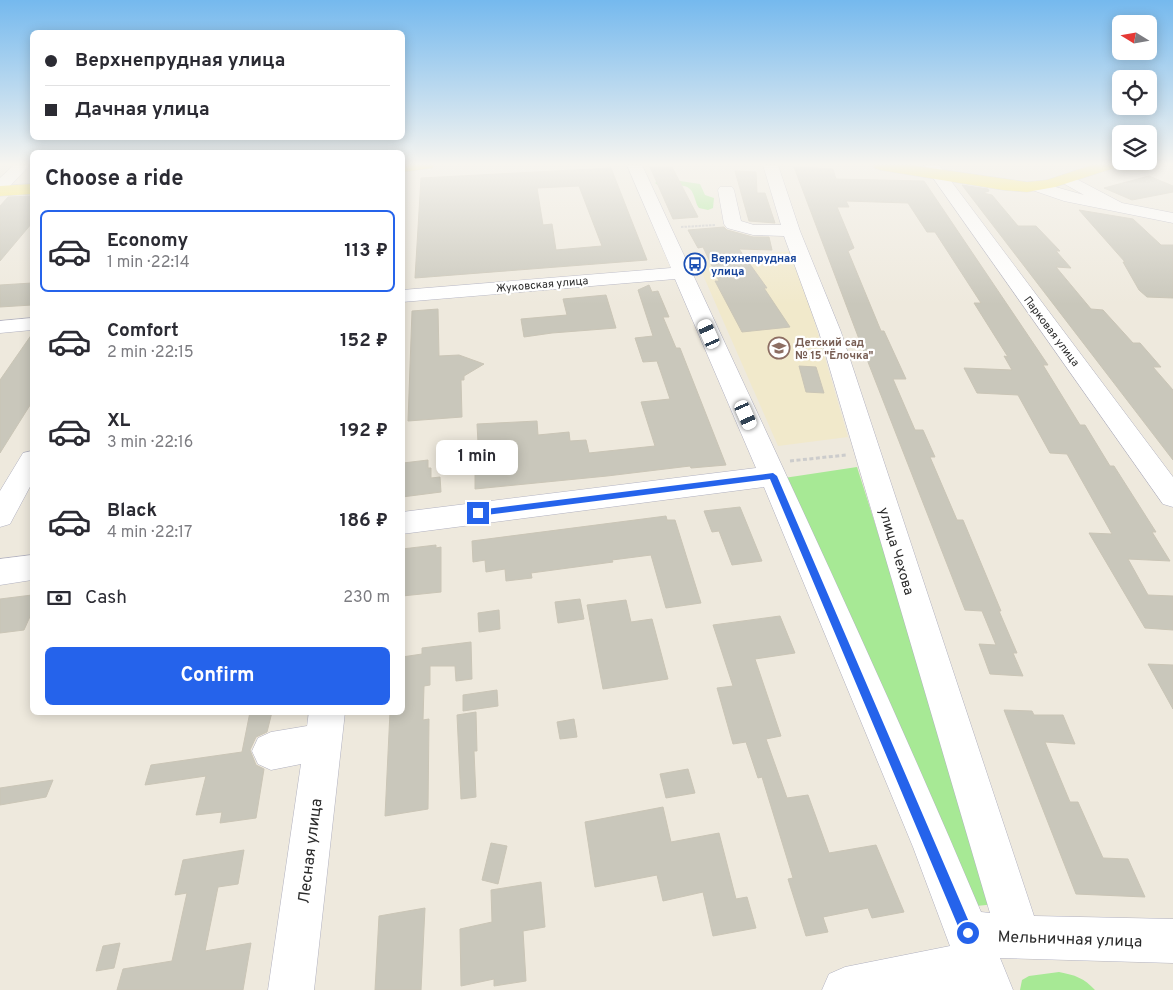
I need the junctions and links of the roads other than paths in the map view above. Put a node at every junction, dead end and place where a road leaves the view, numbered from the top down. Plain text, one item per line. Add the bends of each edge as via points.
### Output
1 (655, 211) edge
2 (730, 211) edge
3 (785, 211) edge
4 (964, 211) edge
5 (1136, 211) edge
6 (1168, 220) edge
7 (792, 231) junction
8 (682, 273) junction
9 (405, 296) edge
10 (30, 324) edge
11 (0, 327) edge
12 (30, 464) edge
13 (770, 469) junction
14 (1173, 497) edge
15 (0, 516) edge
16 (405, 523) edge
17 (30, 568) edge
18 (0, 572) edge
19 (325, 727) edge
20 (271, 751) dead end
21 (1019, 938) junction
22 (1173, 941) edge
23 (979, 963) edge
24 (291, 990) edge
25 (845, 990) edge

1 - 8 street
2 - 7 street via 733,224 753,230
3 - 7 street, улица Чехова
4 - 14 street, Парковая улица
5 - 6 street
7 - 21 street, улица Чехова via 830,332
8 - 9 street, Жуковская улица
8 - 13 street
10 - 11 street
12 - 15 street
13 - 16 street
13 - 23 street
17 - 18 street
19 - 20 street
19 - 24 street, Лесная улица
21 - 22 street, Мельничная улица
21 - 23 street, Мельничная улица
23 - 25 street, Мельничная улица

